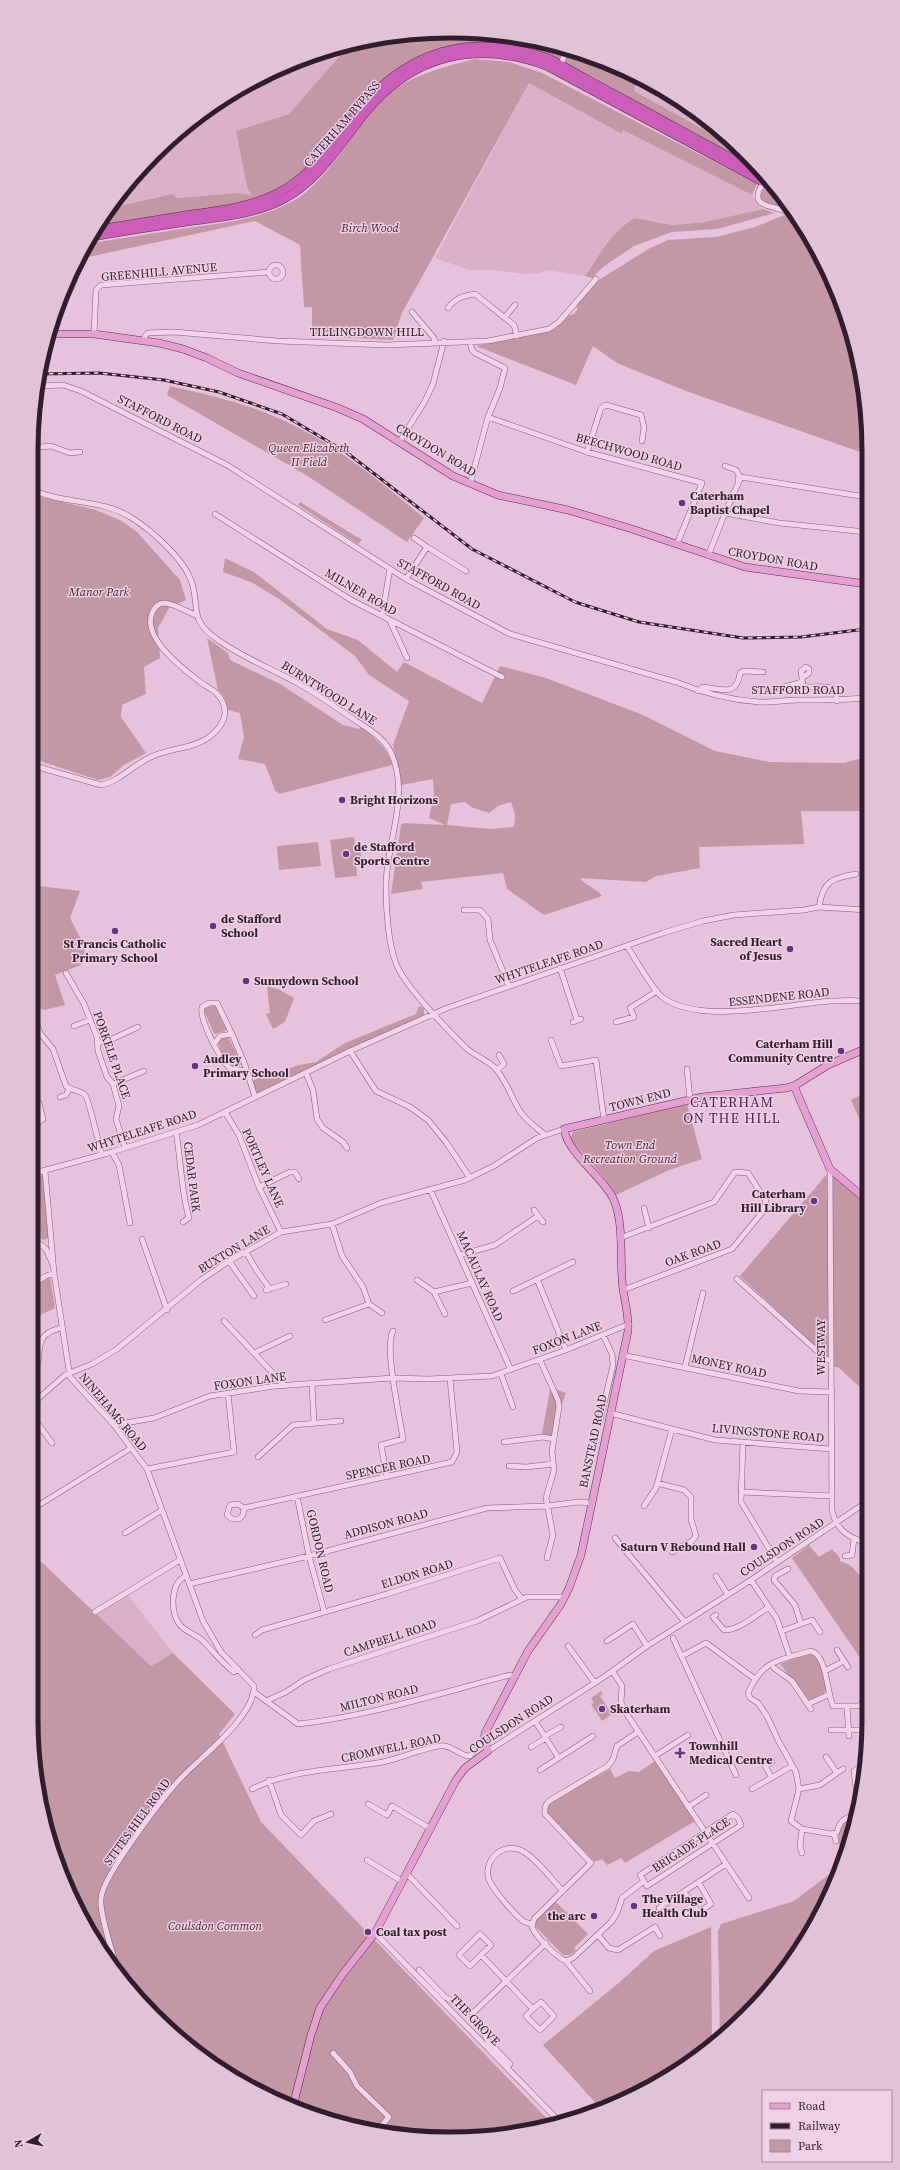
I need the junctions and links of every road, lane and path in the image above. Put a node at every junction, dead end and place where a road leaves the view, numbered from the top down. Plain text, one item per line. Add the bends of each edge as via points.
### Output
1 (565, 54) edge
2 (561, 64) junction
3 (759, 177) edge
4 (760, 178) edge
5 (764, 183) edge
6 (784, 209) edge
7 (102, 229) edge
8 (98, 236) edge
9 (269, 272) dead end
10 (596, 279) dead end
11 (515, 305) dead end
12 (448, 308) dead end
13 (412, 312) dead end
14 (505, 317) junction
15 (55, 334) edge
16 (94, 334) junction
17 (517, 336) junction
18 (143, 340) junction
19 (444, 341) junction
20 (435, 342) junction
21 (470, 342) junction
22 (44, 386) edge
23 (488, 417) junction
24 (400, 441) junction
25 (642, 441) dead end
26 (38, 447) edge
27 (80, 452) dead end
28 (588, 452) junction
29 (726, 466) dead end
30 (738, 482) junction
31 (470, 484) junction
32 (38, 492) edge
33 (862, 496) edge
34 (725, 513) junction
35 (215, 514) dead end
36 (862, 532) edge
37 (414, 538) dead end
38 (677, 544) junction
39 (427, 547) junction
40 (708, 556) junction
41 (390, 569) junction
42 (466, 571) dead end
43 (406, 579) junction
44 (862, 584) edge
45 (196, 616) junction
46 (382, 616) junction
47 (390, 622) junction
48 (407, 658) dead end
49 (764, 672) dead end
50 (802, 675) dead end
51 (502, 677) dead end
52 (802, 682) junction
53 (785, 687) dead end
54 (698, 691) junction
55 (862, 698) edge
56 (837, 701) junction
57 (38, 767) edge
58 (856, 874) dead end
59 (819, 907) junction
60 (464, 910) dead end
61 (862, 910) edge
62 (627, 946) junction
63 (560, 968) junction
64 (66, 973) dead end
65 (509, 986) junction
66 (657, 991) junction
67 (862, 1001) edge
68 (436, 1015) junction
69 (90, 1020) junction
70 (577, 1020) dead end
71 (616, 1022) dead end
72 (74, 1026) dead end
73 (38, 1027) edge
74 (138, 1027) dead end
75 (232, 1034) junction
76 (551, 1040) dead end
77 (97, 1043) junction
78 (214, 1044) junction
79 (862, 1050) edge
80 (350, 1051) junction
81 (499, 1055) dead end
82 (687, 1069) dead end
83 (497, 1070) junction
84 (144, 1071) dead end
85 (246, 1073) junction
86 (306, 1073) junction
87 (113, 1084) junction
88 (794, 1086) junction
89 (69, 1089) junction
90 (60, 1097) dead end
91 (255, 1097) junction
92 (690, 1100) junction
93 (39, 1104) dead end
94 (225, 1112) junction
95 (604, 1120) junction
96 (38, 1123) edge
97 (564, 1129) junction
98 (176, 1132) junction
99 (545, 1134) junction
100 (125, 1148) junction
101 (347, 1148) dead end
102 (112, 1152) junction
103 (102, 1155) junction
104 (830, 1169) junction
105 (45, 1171) junction
106 (38, 1173) edge
107 (470, 1178) junction
108 (299, 1179) dead end
109 (259, 1187) junction
110 (430, 1189) junction
111 (862, 1196) edge
112 (644, 1208) dead end
113 (534, 1210) dead end
114 (538, 1216) junction
115 (183, 1222) dead end
116 (543, 1222) dead end
117 (130, 1223) dead end
118 (332, 1224) junction
119 (649, 1228) junction
120 (281, 1232) junction
121 (620, 1238) junction
122 (52, 1239) junction
123 (142, 1239) dead end
124 (38, 1242) edge
125 (41, 1244) junction
126 (246, 1252) junction
127 (460, 1255) junction
128 (229, 1261) junction
129 (573, 1262) dead end
130 (53, 1266) junction
131 (54, 1274) junction
132 (537, 1279) junction
133 (737, 1279) dead end
134 (417, 1280) dead end
135 (38, 1281) edge
136 (472, 1282) junction
137 (286, 1284) dead end
138 (623, 1290) junction
139 (513, 1291) dead end
140 (434, 1292) junction
141 (703, 1293) dead end
142 (254, 1296) dead end
143 (369, 1304) junction
144 (166, 1310) junction
145 (382, 1313) dead end
146 (445, 1314) dead end
147 (224, 1320) dead end
148 (325, 1320) dead end
149 (629, 1324) junction
150 (62, 1328) junction
151 (393, 1331) dead end
152 (603, 1335) junction
153 (290, 1336) dead end
154 (566, 1350) junction
155 (254, 1353) junction
156 (622, 1355) junction
157 (540, 1360) junction
158 (831, 1361) junction
159 (38, 1363) dead end
160 (686, 1367) junction
161 (512, 1370) junction
162 (69, 1372) junction
163 (501, 1374) junction
164 (393, 1378) junction
165 (450, 1378) junction
166 (312, 1384) junction
167 (285, 1386) junction
168 (832, 1392) junction
169 (228, 1394) junction
170 (38, 1399) edge
171 (512, 1408) dead end
172 (610, 1413) junction
173 (341, 1421) dead end
174 (600, 1421) dead end
175 (314, 1422) junction
176 (38, 1424) edge
177 (114, 1425) junction
178 (672, 1429) junction
179 (554, 1439) junction
180 (504, 1442) dead end
181 (743, 1442) junction
182 (52, 1443) dead end
183 (131, 1448) junction
184 (831, 1449) junction
185 (258, 1457) dead end
186 (553, 1464) junction
187 (509, 1466) dead end
188 (147, 1470) junction
189 (387, 1477) junction
190 (657, 1483) junction
191 (741, 1492) junction
192 (297, 1496) junction
193 (832, 1496) junction
194 (591, 1503) junction
195 (862, 1505) edge
196 (38, 1506) edge
197 (547, 1506) junction
198 (644, 1506) dead end
199 (244, 1508) dead end
200 (162, 1510) junction
201 (837, 1524) junction
202 (125, 1533) dead end
203 (615, 1538) dead end
204 (854, 1539) junction
205 (862, 1542) edge
206 (672, 1552) dead end
207 (309, 1556) junction
208 (845, 1556) dead end
209 (547, 1558) dead end
210 (180, 1560) junction
211 (777, 1562) junction
212 (788, 1569) dead end
213 (186, 1576) junction
214 (716, 1576) dead end
215 (751, 1580) junction
216 (189, 1584) junction
217 (728, 1595) junction
218 (565, 1597) junction
219 (522, 1599) junction
220 (769, 1607) junction
221 (324, 1611) junction
222 (95, 1612) dead end
223 (716, 1615) dead end
224 (686, 1622) junction
225 (801, 1624) junction
226 (782, 1631) junction
227 (820, 1632) dead end
228 (255, 1635) dead end
229 (673, 1638) dead end
230 (607, 1641) dead end
231 (568, 1646) dead end
232 (647, 1646) junction
233 (837, 1650) dead end
234 (682, 1656) junction
235 (790, 1657) junction
236 (844, 1661) junction
237 (848, 1666) dead end
238 (238, 1668) junction
239 (774, 1668) dead end
240 (825, 1671) junction
241 (612, 1672) junction
242 (516, 1676) junction
243 (755, 1679) junction
244 (595, 1683) junction
245 (254, 1692) junction
246 (830, 1694) junction
247 (266, 1701) junction
248 (862, 1704) edge
249 (847, 1707) junction
250 (535, 1721) junction
251 (561, 1727) dead end
252 (831, 1730) dead end
253 (848, 1730) junction
254 (861, 1730) edge
255 (638, 1732) junction
256 (688, 1735) dead end
257 (593, 1736) dead end
258 (849, 1736) dead end
259 (545, 1737) junction
260 (484, 1740) junction
261 (531, 1747) dead end
262 (488, 1750) junction
263 (655, 1756) junction
264 (558, 1757) junction
265 (826, 1757) dead end
266 (772, 1762) dead end
267 (792, 1766) junction
268 (859, 1768) edge
269 (843, 1769) dead end
270 (540, 1770) dead end
271 (837, 1773) junction
272 (736, 1775) dead end
273 (772, 1778) junction
274 (270, 1780) junction
275 (856, 1787) edge
276 (252, 1789) dead end
277 (752, 1789) dead end
278 (800, 1789) junction
279 (706, 1795) dead end
280 (368, 1804) dead end
281 (688, 1807) junction
282 (331, 1814) dead end
283 (851, 1815) edge
284 (431, 1829) junction
285 (802, 1829) junction
286 (705, 1832) junction
287 (834, 1834) junction
288 (836, 1842) dead end
289 (712, 1844) junction
290 (802, 1853) dead end
291 (367, 1860) dead end
292 (726, 1864) junction
293 (407, 1874) junction
294 (644, 1881) junction
295 (403, 1882) junction
296 (699, 1883) junction
297 (563, 1891) junction
298 (684, 1892) junction
299 (749, 1898) dead end
300 (658, 1908) dead end
301 (532, 1924) junction
302 (457, 1926) dead end
303 (375, 1933) junction
304 (598, 1935) junction
305 (660, 1936) dead end
306 (546, 1943) junction
307 (481, 1955) junction
308 (116, 1961) edge
309 (566, 1961) junction
310 (419, 1970) dead end
311 (506, 1980) junction
312 (590, 1991) dead end
313 (533, 2009) junction
314 (473, 2013) junction
315 (333, 2053) dead end
316 (510, 2064) dead end
317 (293, 2101) edge
318 (556, 2118) edge
319 (381, 2126) edge

1 - 2 street
2 - 3 highway, CATERHAM BYPASS
2 - 7 highway, CATERHAM BYPASS via 530,52 491,45 468,46 433,54 406,66 382,85 355,114 316,164 278,193 232,208
4 - 8 highway, CATERHAM BYPASS via 547,66 511,55 477,53 435,61 398,80 374,102 317,174 282,200 233,216
5 - 6 street via 757,199 764,205
9 - 16 street, GREENHILL AVENUE via 101,285 96,290
10 - 17 street, TILLINGDOWN HILL via 559,322 549,329
11 - 14 street
12 - 14 street via 453,301 462,296 476,294
13 - 20 street
14 - 17 street via 514,325
15 - 16 main road, CROYDON ROAD
16 - 18 main road, CROYDON ROAD
17 - 21 street, TILLINGDOWN HILL
18 - 20 street, TILLINGDOWN HILL via 148,333 174,332 278,341 387,345
18 - 24 main road, CROYDON ROAD via 183,349 238,373 338,408 363,419
19 - 20 street, TILLINGDOWN HILL
19 - 21 street, TILLINGDOWN HILL
19 - 24 street via 433,384
21 - 23 street via 475,353 505,368
22 - 41 street, STAFFORD ROAD via 63,385 81,391 197,449 256,483
23 - 28 street, BEECHWOOD ROAD
23 - 31 street
24 - 31 main road, CROYDON ROAD via 453,476
25 - 28 street via 644,427 641,416 606,405 601,408
26 - 27 street via 51,446 70,453
28 - 38 street, BEECHWOOD ROAD via 702,483
29 - 30 street via 736,470 739,475
30 - 33 street via 741,477 760,479
30 - 34 street
31 - 38 main road, CROYDON ROAD via 498,495 568,510
32 - 45 street via 49,496 100,504 130,516 152,532 187,572 194,589
34 - 36 street via 779,523
34 - 40 street
35 - 46 street, MILNER ROAD via 351,600
37 - 39 street
38 - 40 main road, CROYDON ROAD
39 - 42 street
39 - 43 street
40 - 44 main road, CROYDON ROAD via 768,572
41 - 43 street, STAFFORD ROAD
41 - 46 street
43 - 54 street, STAFFORD ROAD via 510,634 676,682
45 - 57 street via 166,603 159,604 154,608 151,625 158,642 167,653 200,682 217,693 222,700 225,715 210,737 152,756 137,763 109,784 101,785
45 - 68 street, BURNTWOOD LANE via 218,640 325,700 376,734 389,749 395,764 399,791 386,887 391,939 398,969 416,994
46 - 47 street, MILNER ROAD
47 - 48 street
47 - 51 street, MILNER ROAD
49 - 54 street via 740,672 739,681 734,688 728,690 703,687
50 - 52 street
52 - 53 street
52 - 56 street via 804,686 825,685 835,689
54 - 56 street, STAFFORD ROAD via 760,702
55 - 56 street, STAFFORD ROAD
58 - 59 street via 830,882 821,891
59 - 61 street, WHYTELEAFE ROAD
59 - 62 street, WHYTELEAFE ROAD via 734,915 703,921
60 - 65 street via 480,910 488,919 490,940
62 - 63 street, WHYTELEAFE ROAD
62 - 66 street, ESSENDENE ROAD
63 - 65 street, WHYTELEAFE ROAD
63 - 70 street
64 - 69 street, PORKELE PLACE
65 - 68 street, WHYTELEAFE ROAD via 447,1008
66 - 67 street, ESSENDENE ROAD via 660,996 686,1008 726,1013 814,1002
66 - 71 street via 630,1008 634,1017
68 - 80 street, WHYTELEAFE ROAD
68 - 83 street, BURNTWOOD LANE via 466,1047
69 - 72 street
69 - 77 street, PORKELE PLACE
73 - 89 street via 53,1049
74 - 77 street
75 - 78 street via 220,1036
75 - 78 street via 217,1003 205,1004 201,1011
75 - 85 street
76 - 95 street via 561,1066 596,1060
77 - 87 street, PORKELE PLACE via 108,1077
78 - 85 street via 231,1069
79 - 88 main road, TOWN END via 828,1065
80 - 86 street, WHYTELEAFE ROAD
80 - 107 street via 376,1091 410,1107 428,1120
81 - 83 street via 504,1064
82 - 92 street
83 - 99 street, BURNTWOOD LANE via 522,1113
84 - 87 street
85 - 91 street
86 - 91 street, WHYTELEAFE ROAD
86 - 101 street via 313,1090 317,1119 322,1128 343,1142
87 - 100 street, PORKELE PLACE via 119,1106 116,1119
88 - 92 main road, TOWN END via 769,1092
88 - 104 main road
89 - 90 street via 66,1095
89 - 103 street via 83,1093 88,1100
91 - 94 street, WHYTELEAFE ROAD
92 - 95 main road, TOWN END
93 - 96 street via 43,1119
94 - 98 street, WHYTELEAFE ROAD
94 - 109 street, PORTLEY LANE via 239,1135
95 - 97 main road, TOWN END
97 - 99 street, BUXTON LANE
97 - 121 main road, BANSTEAD ROAD via 570,1146 613,1199
98 - 100 street, WHYTELEAFE ROAD
98 - 115 street, CEDAR PARK via 183,1177 183,1198 189,1218
99 - 107 street, BUXTON LANE
100 - 102 street, WHYTELEAFE ROAD
102 - 103 street, WHYTELEAFE ROAD
102 - 117 street via 119,1165
103 - 105 street, WHYTELEAFE ROAD
104 - 111 main road
104 - 158 street, WESTWAY
105 - 106 street, WHYTELEAFE ROAD
105 - 122 street
107 - 110 street, BUXTON LANE
108 - 109 street via 295,1172 290,1172
109 - 120 street, PORTLEY LANE
110 - 118 street, BUXTON LANE via 381,1203
110 - 127 street, MACAULAY ROAD
112 - 119 street
113 - 114 street
114 - 116 street
114 - 127 street via 495,1245
118 - 120 street, BUXTON LANE
118 - 143 street via 342,1256 363,1287
119 - 121 street
119 - 138 street, OAK ROAD via 714,1202 735,1172 748,1173 764,1198 766,1206 732,1249
120 - 126 street, BUXTON LANE
121 - 138 main road, BANSTEAD ROAD
122 - 125 street
122 - 130 street
123 - 144 street
124 - 125 street
125 - 130 street
126 - 128 street, BUXTON LANE
126 - 137 street via 268,1289
127 - 136 street, MACAULAY ROAD
128 - 142 street
128 - 144 street, BUXTON LANE via 201,1280
129 - 132 street
130 - 131 street
131 - 135 street
131 - 150 street
132 - 139 street
132 - 154 street
133 - 158 street
134 - 140 street
136 - 140 street
136 - 161 street, MACAULAY ROAD
138 - 149 main road, BANSTEAD ROAD
140 - 146 street
141 - 160 street
143 - 145 street
143 - 148 street
144 - 162 street, BUXTON LANE via 118,1349 92,1364
147 - 155 street
149 - 152 street, FOXON LANE
149 - 156 main road, BANSTEAD ROAD
150 - 159 street via 50,1330 41,1339
150 - 162 street
151 - 164 street via 390,1337
152 - 154 street, FOXON LANE
152 - 174 street via 612,1354 613,1365
153 - 155 street
154 - 157 street, FOXON LANE
155 - 167 street
156 - 160 street, MONEY ROAD
156 - 172 main road, BANSTEAD ROAD
157 - 161 street, FOXON LANE
157 - 179 street via 558,1400 559,1413
158 - 168 street, WESTWAY
160 - 168 street, MONEY ROAD via 799,1391
161 - 163 street, FOXON LANE
162 - 170 street, BUXTON LANE
162 - 177 street, NINEHAMS ROAD via 73,1383
163 - 165 street, FOXON LANE
163 - 171 street
164 - 165 street, FOXON LANE
164 - 166 street, FOXON LANE
164 - 189 street via 403,1439 381,1445
165 - 189 street, SPENCER ROAD via 457,1452 455,1459 447,1464
166 - 167 street, FOXON LANE
166 - 175 street
167 - 169 street, FOXON LANE
168 - 184 street, WESTWAY
169 - 177 street, FOXON LANE via 210,1396 154,1418
169 - 188 street via 234,1452
172 - 178 street, LIVINGSTONE ROAD
172 - 194 main road, BANSTEAD ROAD
173 - 175 street
175 - 185 street via 293,1425
176 - 182 street
177 - 183 street, NINEHAMS ROAD
178 - 181 street, LIVINGSTONE ROAD via 715,1440
178 - 190 street
179 - 180 street
179 - 186 street
181 - 184 street, LIVINGSTONE ROAD
181 - 191 street
183 - 188 street, NINEHAMS ROAD
183 - 196 street
184 - 193 street, WESTWAY
186 - 187 street
186 - 197 street via 547,1490
188 - 200 street, NINEHAMS ROAD
189 - 192 street, SPENCER ROAD
190 - 198 street
190 - 206 street via 684,1490 691,1497 691,1519 696,1536
191 - 193 street
191 - 211 street via 744,1507
192 - 199 street, SPENCER ROAD
192 - 207 street, GORDON ROAD
193 - 201 street, WESTWAY via 832,1510
194 - 197 street, ADDISON ROAD
194 - 218 main road, BANSTEAD ROAD via 580,1555
195 - 201 street, COULSDON ROAD
197 - 207 street, ADDISON ROAD via 487,1508
197 - 209 street via 552,1535
200 - 202 street
200 - 210 street, NINEHAMS ROAD
201 - 204 street via 845,1534
201 - 211 street, COULSDON ROAD
203 - 224 street
204 - 205 street
204 - 208 street via 852,1555
207 - 216 street, ADDISON ROAD
207 - 221 street, GORDON ROAD
210 - 213 street, NINEHAMS ROAD
210 - 222 street
211 - 215 street, COULSDON ROAD
212 - 225 street via 775,1576 774,1580 795,1605
213 - 216 street, NINEHAMS ROAD
213 - 238 street, NINEHAMS ROAD via 178,1582 172,1605 180,1625 203,1640 234,1672
214 - 217 street
215 - 217 street, COULSDON ROAD
215 - 220 street
216 - 238 street, NINEHAMS ROAD via 210,1636 221,1652
217 - 224 street, COULSDON ROAD
218 - 219 street via 532,1596
218 - 242 main road, BANSTEAD ROAD via 528,1652
219 - 221 street, ELDON ROAD via 500,1558
219 - 247 street, CAMPBELL ROAD via 478,1621 329,1669
220 - 223 street via 739,1626 724,1630 713,1617
220 - 226 street
221 - 228 street, ELDON ROAD via 262,1630
224 - 232 street, COULSDON ROAD
225 - 226 street
225 - 227 street via 812,1620
226 - 235 street
229 - 234 street
230 - 232 street via 633,1624
231 - 244 street
232 - 241 street, COULSDON ROAD
233 - 236 street
234 - 243 street via 706,1643
234 - 272 street
235 - 240 street via 813,1651
235 - 243 street via 768,1665
236 - 237 street
236 - 240 street
238 - 245 street, NINEHAMS ROAD via 252,1682
239 - 246 street via 792,1681 810,1706
240 - 246 street
241 - 244 street, COULSDON ROAD
241 - 255 street via 622,1686 621,1702 624,1710
242 - 247 street, MILTON ROAD via 510,1675 378,1710 312,1723 298,1724
242 - 260 main road, BANSTEAD ROAD via 485,1733
243 - 267 street via 748,1696 763,1709
244 - 250 street, COULSDON ROAD
245 - 247 street, MILTON ROAD
245 - 308 street, STITES HILL ROAD via 252,1699 220,1742 186,1773 166,1796 113,1869 101,1897
246 - 249 street via 833,1706
248 - 249 street
249 - 253 street
250 - 259 street
250 - 262 street, COULSDON ROAD
251 - 259 street
252 - 253 street
253 - 254 street
253 - 258 street
255 - 263 street
255 - 297 street via 617,1746 613,1760 608,1766 547,1802 544,1808 545,1814 591,1861
256 - 263 street
257 - 264 street
259 - 261 street
259 - 264 street
260 - 262 main road
260 - 274 street, CROMWELL ROAD via 470,1756 450,1746 440,1746 386,1761
262 - 284 main road, COULSDON ROAD via 465,1768 456,1780
263 - 281 street
264 - 270 street
265 - 271 street
266 - 273 street via 765,1766
267 - 273 street
267 - 278 street via 799,1779
268 - 275 street via 854,1771
269 - 271 street
271 - 278 street via 820,1785
273 - 277 street
274 - 276 street
274 - 282 street via 281,1815 301,1836 314,1821
278 - 285 street via 791,1821
279 - 281 street
280 - 284 street via 387,1815 392,1806
281 - 286 street
283 - 287 street via 845,1817
284 - 293 main road, COULSDON ROAD
285 - 287 street
285 - 290 street
286 - 289 street
286 - 289 street, BRIGADE PLACE via 733,1814 738,1818 741,1824
286 - 294 street, BRIGADE PLACE via 640,1875
287 - 288 street
289 - 292 street
289 - 294 street, BRIGADE PLACE via 647,1886
291 - 295 street
292 - 296 street
292 - 299 street
293 - 295 main road, COULSDON ROAD
293 - 302 street
294 - 304 street via 622,1898 617,1913
295 - 303 main road, COULSDON ROAD
296 - 298 street
296 - 298 street via 711,1904 699,1912
297 - 301 street
297 - 301 street via 526,1853 514,1849 496,1853 489,1863 488,1876 491,1886 524,1922
298 - 300 street
301 - 306 street via 533,1929
303 - 317 main road, COULSDON ROAD via 320,2008
303 - 318 street, THE GROVE
304 - 305 street via 609,1948 618,1950 655,1927
304 - 309 street via 573,1958
306 - 309 street
306 - 311 street
307 - 307 street via 470,1966 459,1955 480,1934 491,1945
307 - 311 street
309 - 312 street
310 - 314 street via 445,1997
311 - 313 street
311 - 314 street
313 - 313 street via 541,2002 554,2016 540,2030 526,2016
314 - 316 street via 488,2041
315 - 319 street via 350,2072 358,2086 389,2117

